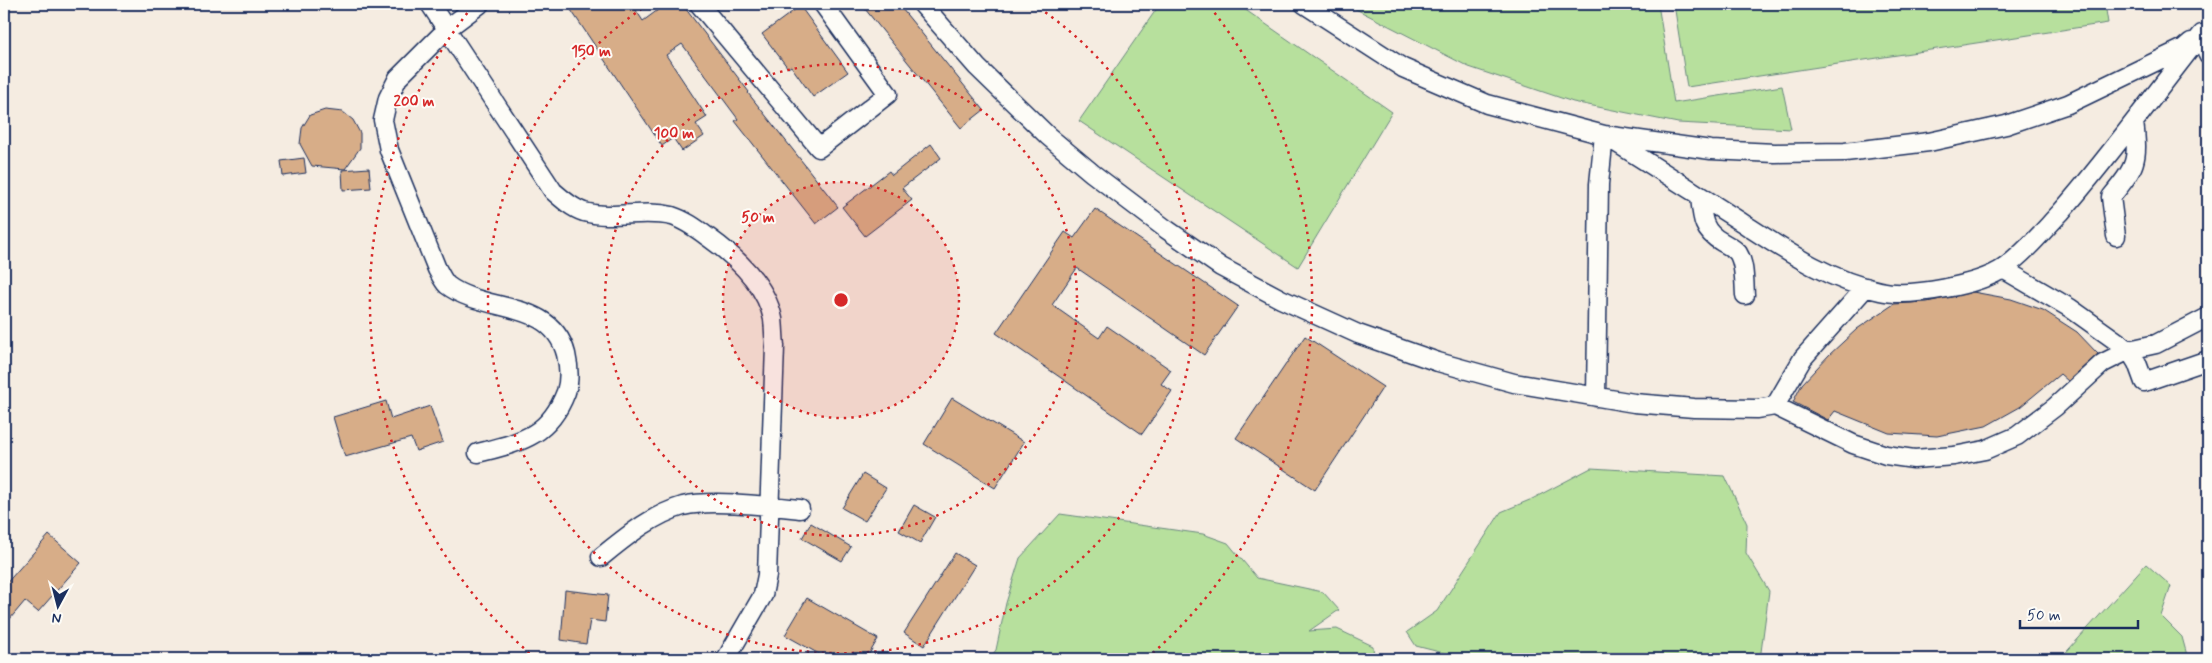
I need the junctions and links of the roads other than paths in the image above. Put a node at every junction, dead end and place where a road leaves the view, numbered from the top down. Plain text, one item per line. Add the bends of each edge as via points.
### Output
1 (430, 4) edge
2 (480, 4) edge
3 (699, 4) edge
4 (823, 4) edge
5 (922, 4) edge
6 (1304, 4) edge
7 (448, 28) junction
8 (2205, 32) edge
9 (2208, 55) edge
10 (2134, 122) junction
11 (1604, 135) junction
12 (1700, 196) junction
13 (2116, 236) dead end
14 (2003, 269) junction
15 (1866, 287) junction
16 (1745, 294) dead end
17 (2208, 317) edge
18 (2129, 350) junction
19 (2208, 360) edge
20 (1596, 397) junction
21 (1775, 406) junction
22 (478, 453) dead end
23 (770, 506) junction
24 (800, 508) dead end
25 (601, 557) dead end
26 (726, 659) edge

1 - 7 street
2 - 7 street
3 - 4 street via 819,148 888,94
5 - 20 street via 977,68 1048,136 1092,174 1221,267 1281,300 1358,334 1429,359 1514,382
6 - 11 street via 1403,68 1487,104
7 - 22 street via 398,78 388,98 383,120 390,150 437,269 446,284 464,294 532,314 548,324 563,344 569,367 567,388 559,410 540,430 519,442
7 - 23 street via 553,190 563,199 583,211 601,215 648,213 672,216 716,243 755,281 772,318 775,346
8 - 9 street
8 - 10 street
8 - 11 street via 2184,48 2068,104 2006,125 1929,142 1845,152 1775,153 1711,150
10 - 13 street via 2135,163 2111,197
10 - 14 street via 2110,155 2028,248
11 - 12 street
11 - 20 street via 1599,184
12 - 15 street via 1806,263
12 - 16 street via 1706,229 1739,254
14 - 15 street via 1938,290 1905,294
14 - 18 street via 2070,308
15 - 21 street via 1803,358
17 - 18 street via 2156,344
18 - 19 street via 2144,382
18 - 21 street via 2103,363 2017,436 1985,450 1954,456 1914,459 1886,455 1853,444
20 - 21 street via 1694,408 1757,409
23 - 24 street
23 - 25 street via 684,506 647,523
23 - 26 street via 763,595

